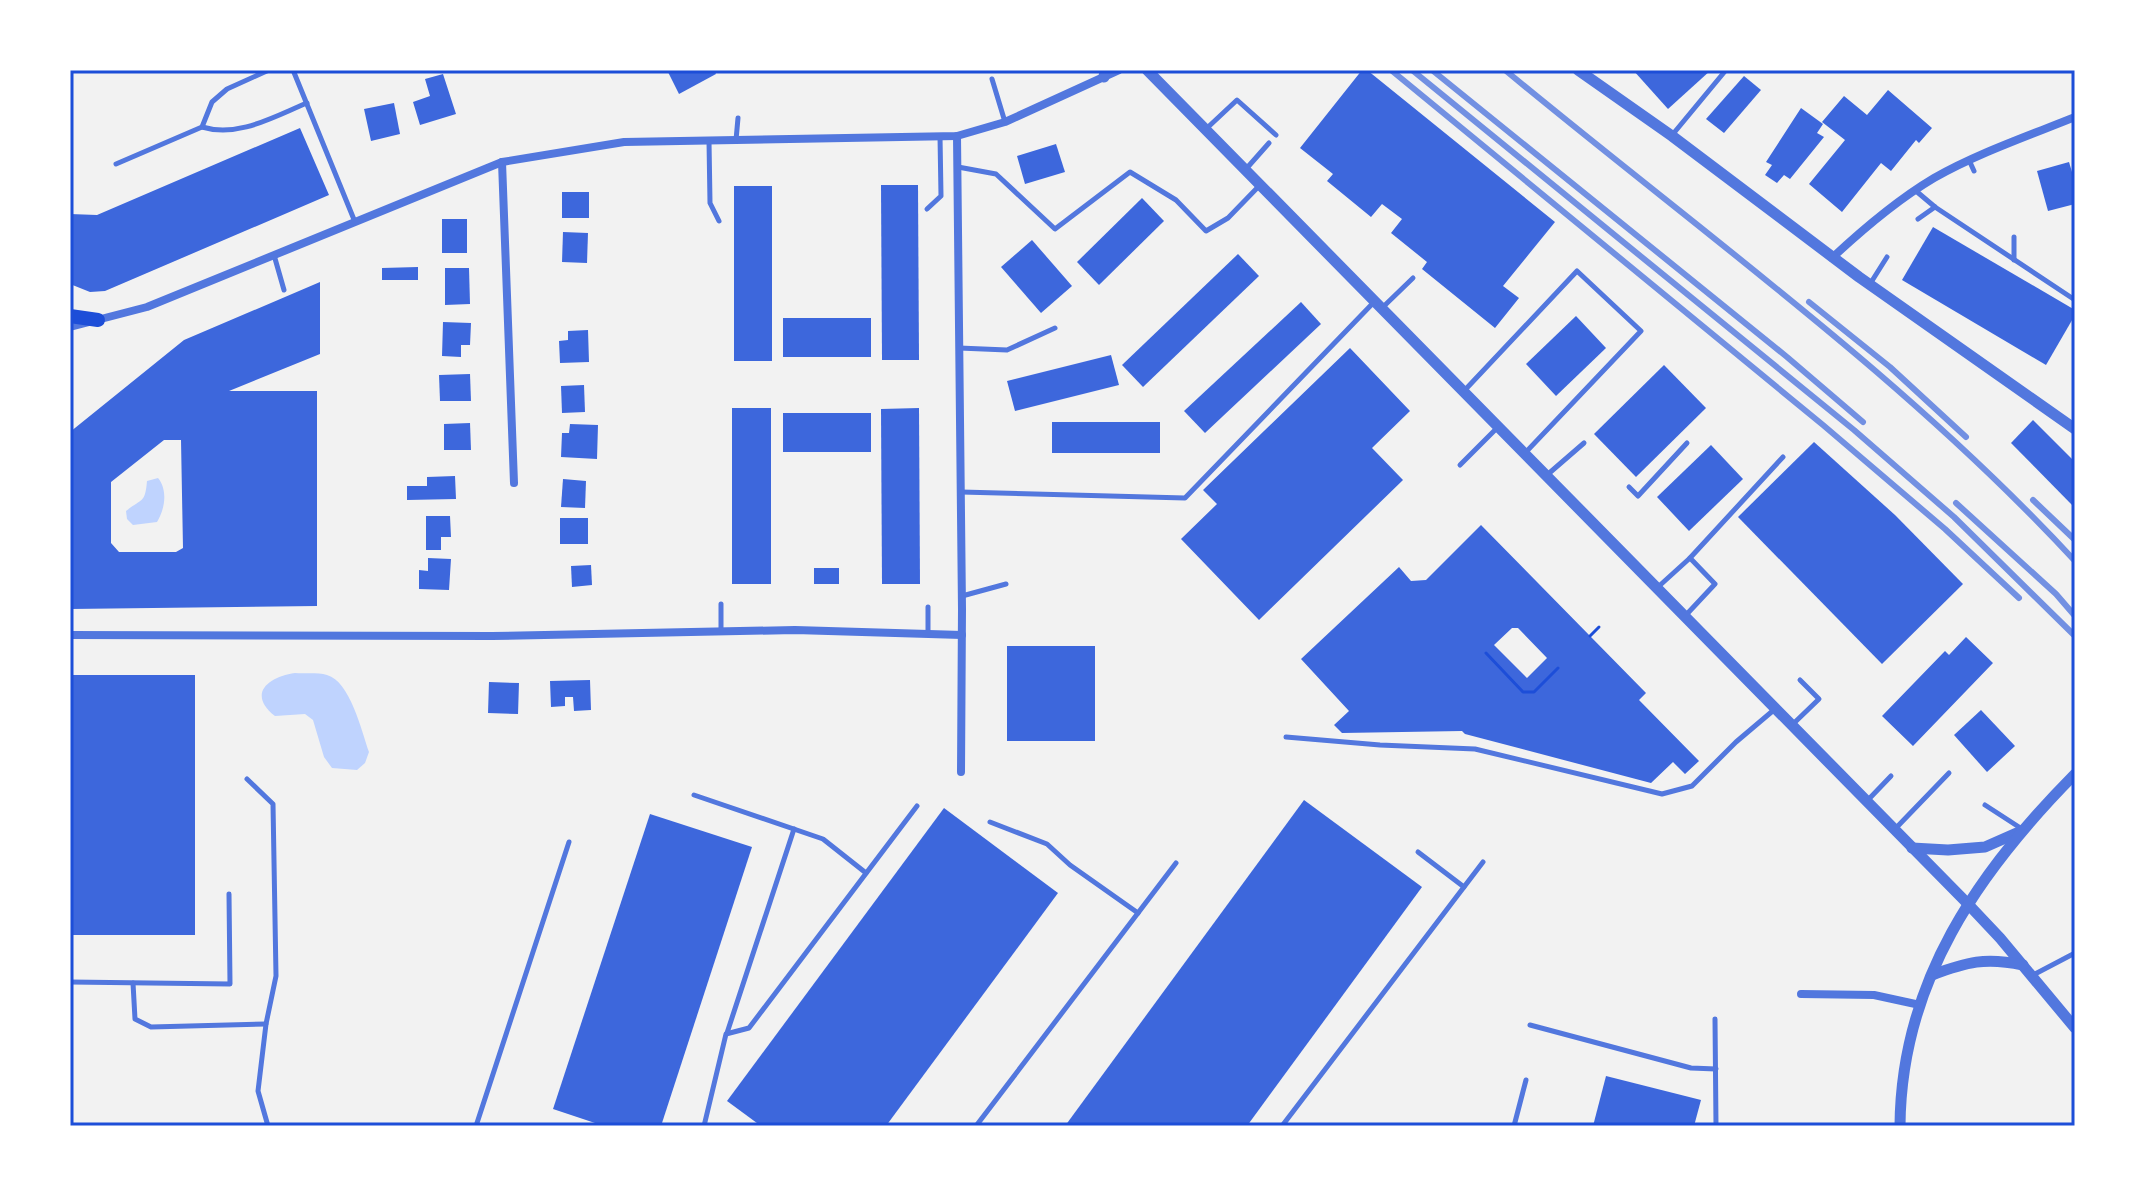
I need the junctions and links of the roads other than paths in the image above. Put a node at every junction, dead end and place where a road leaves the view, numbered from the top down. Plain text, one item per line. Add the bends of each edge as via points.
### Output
1 (269, 70) edge
2 (293, 70) edge
3 (1119, 70) edge
4 (1147, 70) edge
5 (1578, 70) edge
6 (1726, 70) edge
7 (1105, 73) edge
8 (992, 79) dead end
9 (307, 103) junction
10 (2075, 117) edge
11 (738, 118) dead end
12 (1005, 122) junction
13 (202, 127) junction
14 (1205, 129) junction
15 (1276, 135) dead end
16 (940, 136) junction
17 (957, 136) junction
18 (1672, 136) junction
19 (709, 140) junction
20 (736, 140) junction
21 (1269, 143) dead end
22 (1969, 160) junction
23 (502, 162) junction
24 (116, 164) dead end
25 (958, 167) junction
26 (1245, 170) junction
27 (1974, 171) dead end
28 (1260, 185) junction
29 (1915, 190) junction
30 (1935, 207) junction
31 (927, 209) dead end
32 (1918, 219) dead end
33 (719, 221) dead end
34 (355, 222) junction
35 (2014, 237) dead end
36 (274, 254) junction
37 (1887, 257) dead end
38 (1832, 258) junction
39 (2014, 261) junction
40 (1413, 278) dead end
41 (1869, 285) junction
42 (284, 290) dead end
43 (2075, 300) edge
44 (1378, 305) junction
45 (70, 316) edge
46 (98, 320) junction
47 (70, 327) edge
48 (1055, 328) dead end
49 (959, 348) junction
50 (1463, 392) junction
51 (1498, 427) junction
52 (2075, 429) edge
53 (1584, 443) dead end
54 (1687, 443) dead end
55 (1524, 454) junction
56 (1783, 457) dead end
57 (1460, 465) dead end
58 (1546, 476) junction
59 (514, 483) dead end
60 (1629, 487) dead end
61 (961, 492) junction
62 (1690, 558) junction
63 (1006, 584) dead end
64 (1656, 588) junction
65 (962, 596) junction
66 (721, 604) dead end
67 (928, 607) dead end
68 (1684, 617) junction
69 (721, 632) junction
70 (928, 634) junction
71 (70, 635) edge
72 (962, 635) junction
73 (1800, 680) dead end
74 (1775, 709) junction
75 (1791, 726) junction
76 (1286, 737) dead end
77 (961, 772) dead end
78 (1949, 773) dead end
79 (2075, 774) edge
80 (1891, 776) dead end
81 (247, 779) dead end
82 (694, 795) dead end
83 (1866, 802) junction
84 (1985, 805) dead end
85 (917, 806) dead end
86 (990, 822) dead end
87 (794, 829) junction
88 (1894, 830) junction
89 (2023, 830) junction
90 (569, 842) dead end
91 (1912, 848) junction
92 (1418, 852) dead end
93 (1483, 862) dead end
94 (1176, 863) dead end
95 (866, 873) junction
96 (1464, 887) junction
97 (229, 894) dead end
98 (1967, 903) junction
99 (1138, 913) junction
100 (2075, 953) edge
101 (2023, 965) junction
102 (1932, 975) junction
103 (2032, 976) junction
104 (70, 982) edge
105 (133, 983) junction
106 (1801, 994) dead end
107 (1920, 1005) junction
108 (1715, 1019) dead end
109 (266, 1024) junction
110 (1530, 1025) dead end
111 (2075, 1028) edge
112 (726, 1034) junction
113 (1716, 1069) junction
114 (1526, 1080) dead end
115 (268, 1126) edge
116 (476, 1126) edge
117 (704, 1126) edge
118 (976, 1126) edge
119 (1282, 1126) edge
120 (1514, 1126) edge
121 (1716, 1126) edge
122 (1900, 1126) edge

1 - 13 lane via 227,89 212,102
2 - 9 lane
3 - 7 street
4 - 14 street
5 - 18 street
6 - 18 lane
7 - 12 street
8 - 12 lane
9 - 13 lane via 232,131
9 - 34 lane
10 - 22 street
11 - 20 lane
12 - 17 street
13 - 24 lane
14 - 15 lane via 1237,100
14 - 26 street
16 - 17 street
16 - 20 street
16 - 31 lane via 941,196
17 - 25 street
18 - 38 street
19 - 20 street
19 - 23 street via 624,142
19 - 33 lane via 710,203
21 - 26 lane
22 - 27 lane
22 - 29 street
23 - 34 street
23 - 59 street
25 - 28 lane via 996,174 1055,229 1130,172 1176,200 1206,231 1228,218
25 - 49 street
26 - 28 street
28 - 44 street
29 - 30 lane
29 - 38 street
30 - 32 lane
30 - 39 lane
34 - 36 street
35 - 39 lane
36 - 42 lane
36 - 46 street via 147,307
37 - 41 lane
38 - 41 street
39 - 43 lane
40 - 44 lane
41 - 52 street
44 - 50 street
44 - 61 lane via 1185,498
45 - 46 main road
46 - 47 street
48 - 49 lane via 1007,350
49 - 61 street
50 - 51 street
50 - 55 lane via 1577,271 1641,331
51 - 55 street
51 - 57 lane
53 - 58 lane
54 - 60 lane via 1638,496
55 - 58 street
56 - 62 lane
58 - 64 street
61 - 65 street
62 - 64 lane
62 - 68 lane via 1715,584
63 - 65 lane
64 - 68 street
65 - 72 street
66 - 69 lane
67 - 70 lane
68 - 74 street
69 - 70 street
69 - 71 street
70 - 72 street
72 - 77 street
73 - 75 lane via 1819,699
74 - 75 street
74 - 76 lane via 1692,786 1662,794 1475,749
75 - 83 street
78 - 88 lane
79 - 89 street
80 - 83 lane
81 - 109 lane via 273,804 276,976
82 - 87 lane
83 - 88 street
84 - 89 lane
85 - 95 lane
86 - 99 lane via 1047,844
87 - 95 lane via 823,839
87 - 112 lane
88 - 91 street
89 - 91 street via 1985,847
89 - 98 street
90 - 116 lane
91 - 98 street
92 - 96 lane
93 - 96 lane
94 - 99 lane
95 - 112 lane via 749,1028
96 - 119 lane
97 - 105 lane via 230,984
98 - 101 street
98 - 102 street
99 - 118 lane
100 - 103 lane
101 - 102 street via 1995,959
101 - 103 street
102 - 107 street
103 - 111 street
104 - 105 lane
105 - 109 lane via 135,1019 151,1027
106 - 107 street via 1874,995
107 - 122 street via 1904,1073
108 - 113 lane
109 - 115 lane via 258,1091
110 - 113 lane via 1691,1068
112 - 117 lane
113 - 121 lane
114 - 120 lane

